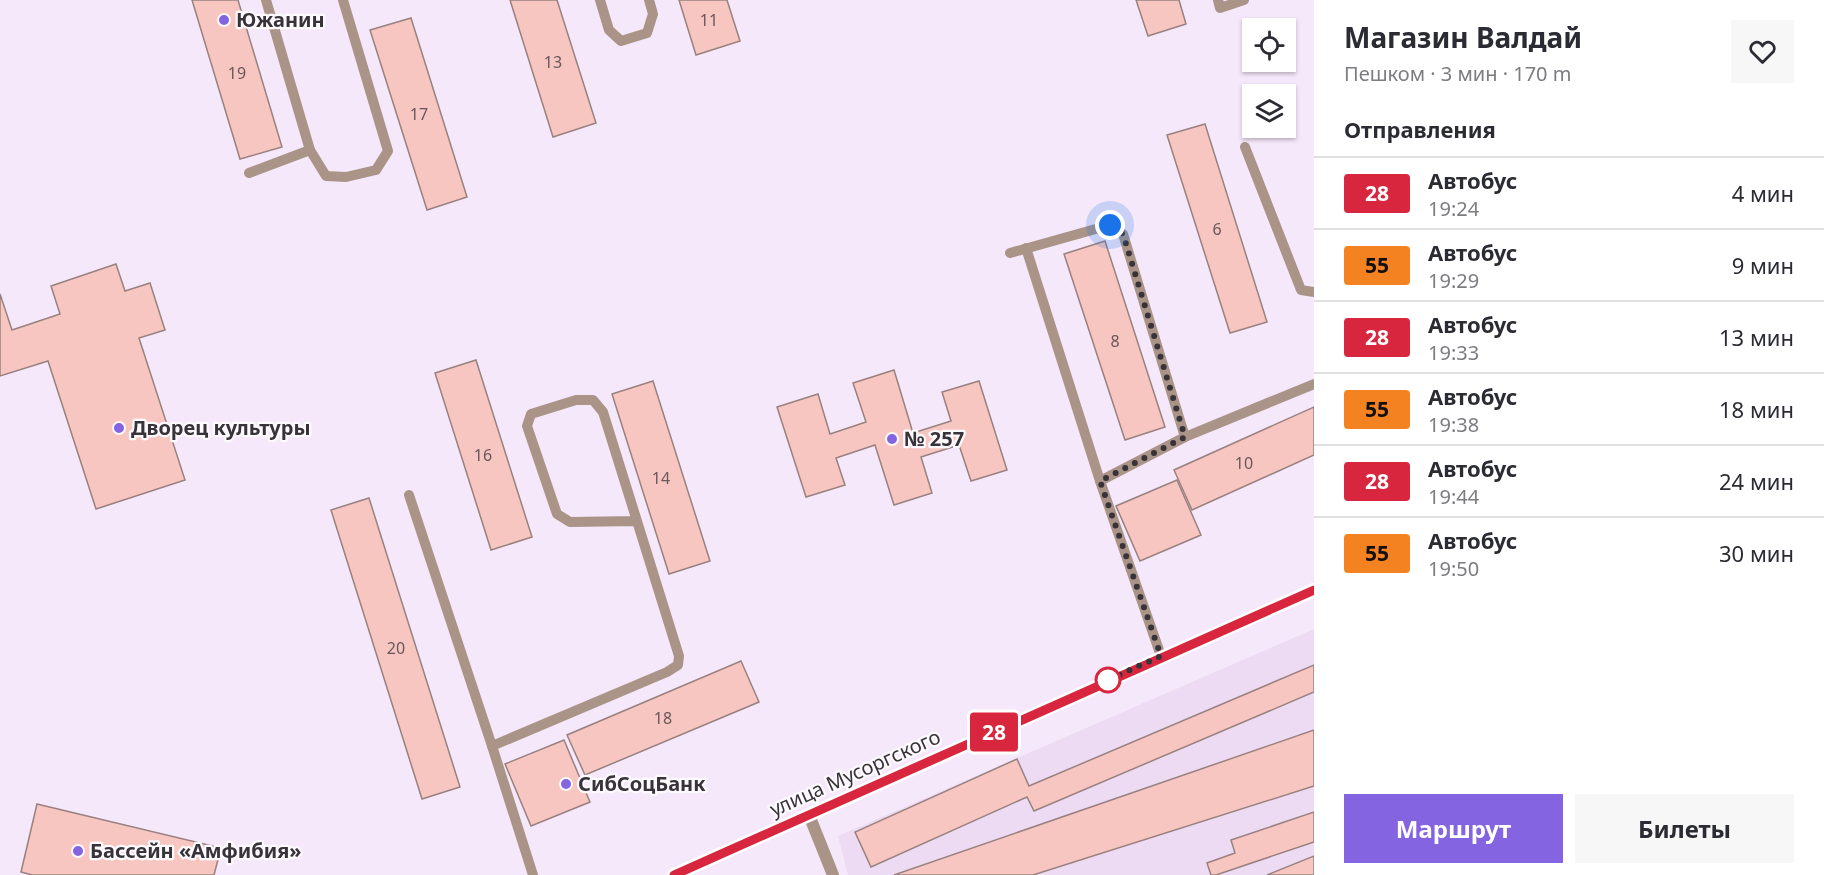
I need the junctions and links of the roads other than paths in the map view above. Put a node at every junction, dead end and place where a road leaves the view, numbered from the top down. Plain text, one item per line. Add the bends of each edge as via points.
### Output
1 (266, 0) edge
2 (343, 0) edge
3 (600, 0) edge
4 (649, 0) edge
5 (1218, 0) edge
6 (1244, 0) edge
7 (1245, 147) dead end
8 (310, 150) junction
9 (249, 173) dead end
10 (1026, 248) junction
11 (1010, 253) dead end
12 (1314, 292) edge
13 (1314, 384) edge
14 (1185, 437) junction
15 (1100, 481) junction
16 (409, 495) dead end
17 (637, 521) junction
18 (1314, 590) edge
19 (1161, 656) junction
20 (492, 746) junction
21 (808, 815) junction
22 (533, 875) edge
23 (674, 875) edge
24 (834, 875) edge

1 - 8 lane
2 - 8 lane via 388,151 376,170 346,177 326,176
3 - 4 lane via 609,30 621,41 647,33 653,14
5 - 6 lane via 1220,8
7 - 12 lane via 1300,290
8 - 9 lane
10 - 11 lane
10 - 14 lane via 1110,225 1123,234
10 - 15 lane
13 - 14 lane
14 - 15 lane
15 - 19 lane
16 - 20 lane
17 - 17 lane via 603,412 593,400 576,400 531,414 527,426 557,514 570,522
17 - 20 lane via 679,656 678,665
18 - 19 street, улица Мусоргского
19 - 21 street, улица Мусоргского
20 - 22 lane
21 - 23 street, улица Мусоргского
21 - 24 street

